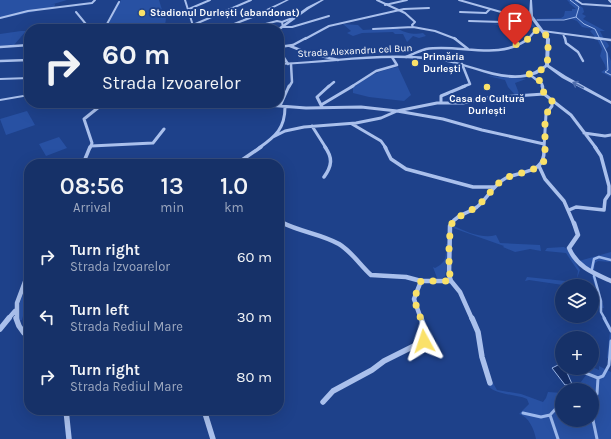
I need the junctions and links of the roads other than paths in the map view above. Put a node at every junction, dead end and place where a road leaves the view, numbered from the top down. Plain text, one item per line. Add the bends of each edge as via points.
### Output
1 (95, 0) edge
2 (185, 0) edge
3 (210, 0) edge
4 (251, 0) edge
5 (288, 0) edge
6 (323, 0) edge
7 (377, 0) edge
8 (407, 0) edge
9 (459, 0) edge
10 (531, 0) edge
11 (576, 0) edge
12 (478, 1) edge
13 (119, 2) dead end
14 (385, 5) junction
15 (477, 5) junction
16 (611, 6) edge
17 (429, 8) dead end
18 (189, 9) junction
19 (490, 9) junction
20 (399, 11) junction
21 (76, 12) dead end
22 (460, 12) dead end
23 (521, 15) junction
24 (329, 16) dead end
25 (532, 16) junction
26 (295, 17) junction
27 (0, 18) edge
28 (469, 21) dead end
29 (282, 22) joint
30 (86, 24) edge
31 (107, 24) edge
32 (193, 24) edge
33 (197, 24) edge
34 (234, 24) edge
35 (265, 24) edge
36 (284, 26) edge
37 (413, 27) junction
38 (284, 28) edge
39 (373, 29) dead end
40 (542, 30) junction
41 (563, 34) junction
42 (611, 40) edge
43 (24, 45) edge
44 (284, 46) edge
45 (290, 46) junction
46 (0, 47) edge
47 (468, 49) junction
48 (284, 57) edge
49 (406, 57) junction
50 (392, 58) junction
51 (24, 60) edge
52 (338, 60) junction
53 (0, 61) edge
54 (583, 61) dead end
55 (284, 64) edge
56 (289, 64) junction
57 (462, 64) junction
58 (547, 65) junction
59 (543, 69) junction
60 (529, 74) junction
61 (560, 75) junction
62 (24, 78) edge
63 (0, 79) edge
64 (334, 82) dead end
65 (544, 94) junction
66 (24, 95) edge
67 (284, 96) edge
68 (0, 100) edge
69 (552, 101) junction
70 (441, 103) junction
71 (611, 103) edge
72 (322, 106) junction
73 (285, 107) joint
74 (98, 108) edge
75 (397, 111) junction
76 (352, 124) junction
77 (312, 126) junction
78 (164, 129) dead end
79 (583, 133) junction
80 (611, 135) edge
81 (273, 137) junction
82 (544, 144) junction
83 (92, 146) junction
84 (86, 159) edge
85 (243, 159) edge
86 (539, 166) junction
87 (324, 177) dead end
88 (494, 187) junction
89 (569, 210) junction
90 (284, 223) edge
91 (421, 281) junction
92 (451, 281) junction
93 (611, 281) edge
94 (24, 286) edge
95 (16, 310) junction
96 (0, 329) edge
97 (24, 333) edge
98 (490, 383) dead end
99 (323, 402) dead end
100 (67, 415) edge
101 (206, 415) edge
102 (69, 439) edge
103 (213, 439) edge

1 - 27 street via 92,3 28,11
2 - 18 street
3 - 18 street
4 - 33 street
5 - 34 street
6 - 26 street
7 - 14 street
8 - 14 street
9 - 15 street
10 - 25 street
11 - 16 street via 582,4
12 - 15 street
13 - 31 street
14 - 20 street
15 - 19 street
17 - 20 street
18 - 32 street
19 - 22 street via 486,13
19 - 23 street
20 - 37 street via 416,22
20 - 45 street via 327,27
21 - 30 street
23 - 25 street
23 - 28 street via 508,22
24 - 38 street
25 - 40 street
26 - 29 street
26 - 36 street
29 - 35 street
37 - 39 street
37 - 47 street via 427,28 453,37
40 - 41 street
40 - 47 street via 533,32 527,40 514,45 494,50
40 - 58 street via 548,42
41 - 42 street
41 - 54 street via 566,43 578,52
43 - 46 street
44 - 45 street
45 - 52 street
47 - 49 street via 421,51
48 - 56 street
49 - 50 street, Strada Alexandru cel Bun
49 - 57 street, Strada Alexandru cel Bun
50 - 52 street, Strada Alexandru cel Bun
50 - 72 street via 396,66 376,71
51 - 53 street
52 - 56 street, Strada Alexandru cel Bun
55 - 56 street, Strada Alexandru cel Bun
56 - 67 street via 292,82
57 - 60 street, Strada Alexandru cel Bun via 497,75
57 - 70 street via 470,84 441,96
58 - 59 street, Strada Alexandru cel Bun
58 - 61 street
59 - 60 street, Strada Alexandru cel Bun
59 - 61 street
60 - 65 street via 542,84
71 -> 61 street
62 - 63 street
64 - 72 street via 317,97
65 - 69 street
65 - 70 street
66 - 68 street
69 - 79 street via 571,115
69 - 82 street via 552,106 546,114
70 - 75 street
72 - 73 street
72 - 75 street
73 - 81 street via 284,122
74 - 83 street via 84,119
75 - 76 street via 380,118
75 - 82 street via 443,119
76 - 77 street
76 - 88 street via 381,140 391,159 406,169 473,187
77 - 81 street via 290,130
77 - 87 street via 316,136 331,155 331,166
78 - 83 street via 153,143
79 - 80 street
79 - 89 street via 601,156 608,176 609,194 605,200 604,210 576,207
81 - 85 street
82 - 86 street via 545,160
83 - 84 street
86 - 88 street via 523,174 506,178
86 - 89 street via 541,175 557,191
88 - 92 street via 477,207 458,217 450,226
89 - 93 street via 578,235 569,248 574,259 582,268
90 - 91 street via 341,245 371,275 406,277
91 - 92 street
91 - 99 street via 414,299 426,334 424,341 332,391
92 - 98 street via 460,292 478,332
94 - 95 street
95 - 96 street
95 - 97 street via 17,324
100 - 102 street
101 - 103 street

